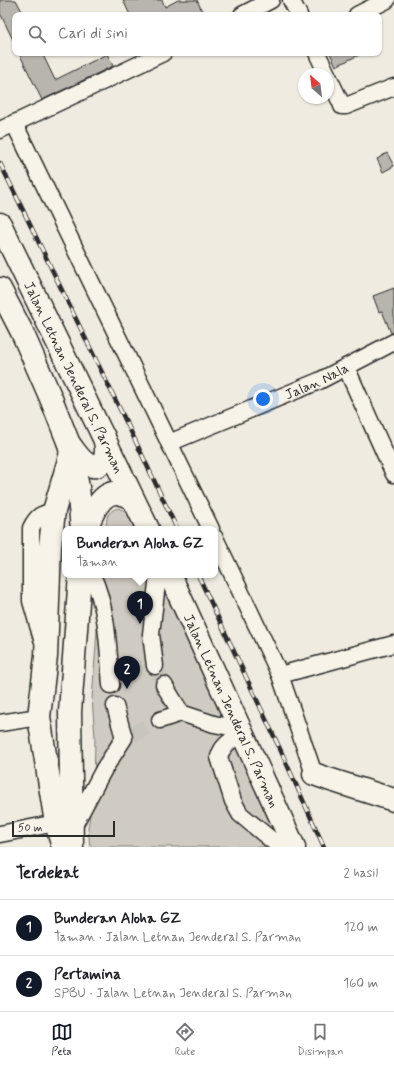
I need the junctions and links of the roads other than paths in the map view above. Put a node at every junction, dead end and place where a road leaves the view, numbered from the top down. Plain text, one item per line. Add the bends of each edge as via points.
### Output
1 (271, 0) edge
2 (291, 0) edge
3 (387, 0) edge
4 (248, 12) edge
5 (297, 12) edge
6 (363, 12) edge
7 (156, 56) edge
8 (318, 56) edge
9 (324, 68) edge
10 (394, 87) edge
11 (334, 89) edge
12 (5, 125) edge
13 (0, 224) edge
14 (0, 289) edge
15 (394, 342) edge
16 (346, 367) junction
17 (103, 434) junction
18 (169, 443) junction
19 (70, 448) junction
20 (394, 474) edge
21 (133, 499) junction
22 (82, 526) edge
23 (87, 526) edge
24 (146, 526) edge
25 (210, 526) edge
26 (218, 544) edge
27 (80, 578) edge
28 (93, 578) edge
29 (158, 578) edge
30 (171, 578) edge
31 (394, 644) edge
32 (155, 666) tunnel mouth
33 (280, 675) junction
34 (111, 684) dead end
35 (164, 685) tunnel mouth
36 (115, 706) dead end
37 (181, 713) junction
38 (40, 717) junction
39 (160, 720) tunnel mouth
40 (0, 723) edge
41 (241, 731) junction
42 (314, 774) joint
43 (394, 800) edge
44 (0, 834) edge
45 (68, 839) edge
46 (280, 847) edge
47 (294, 847) edge

1 - 4 street
2 - 5 street
3 - 6 street
7 - 12 street
8 - 9 street
10 - 11 street via 346,106 342,106
12 - 18 street
13 - 17 highway, Jalan Letnan Jenderal S. Parman
14 - 19 highway, Jalan Letnan Jenderal S. Parman via 50,396
15 - 16 street, Jalan Nala
16 - 18 street, Jalan Nala via 319,381
16 - 20 street
17 - 19 highway via 107,450 104,460 99,465 88,465
17 - 21 highway, Jalan Letnan Jenderal S. Parman
18 - 25 street
19 - 22 highway, Jalan Letnan Jenderal S. Parman via 78,486
19 - 38 highway via 54,511 50,546 46,656
21 - 23 highway via 118,493 110,495 94,512
21 - 24 highway, Jalan Letnan Jenderal S. Parman
26 - 33 street
27 - 45 highway via 70,712
28 - 34 street via 107,627
29 - 32 street via 151,634
30 - 41 highway, Jalan Letnan Jenderal S. Parman
31 - 33 street
33 - 42 street
35 - 37 street
36 - 45 street via 128,736 104,770
37 - 39 street
37 - 41 street
38 - 40 street
38 - 45 highway
41 - 46 street via 225,745 219,757 233,802 240,814
41 - 47 highway, Jalan Letnan Jenderal S. Parman
42 - 43 highway
44 - 45 street

